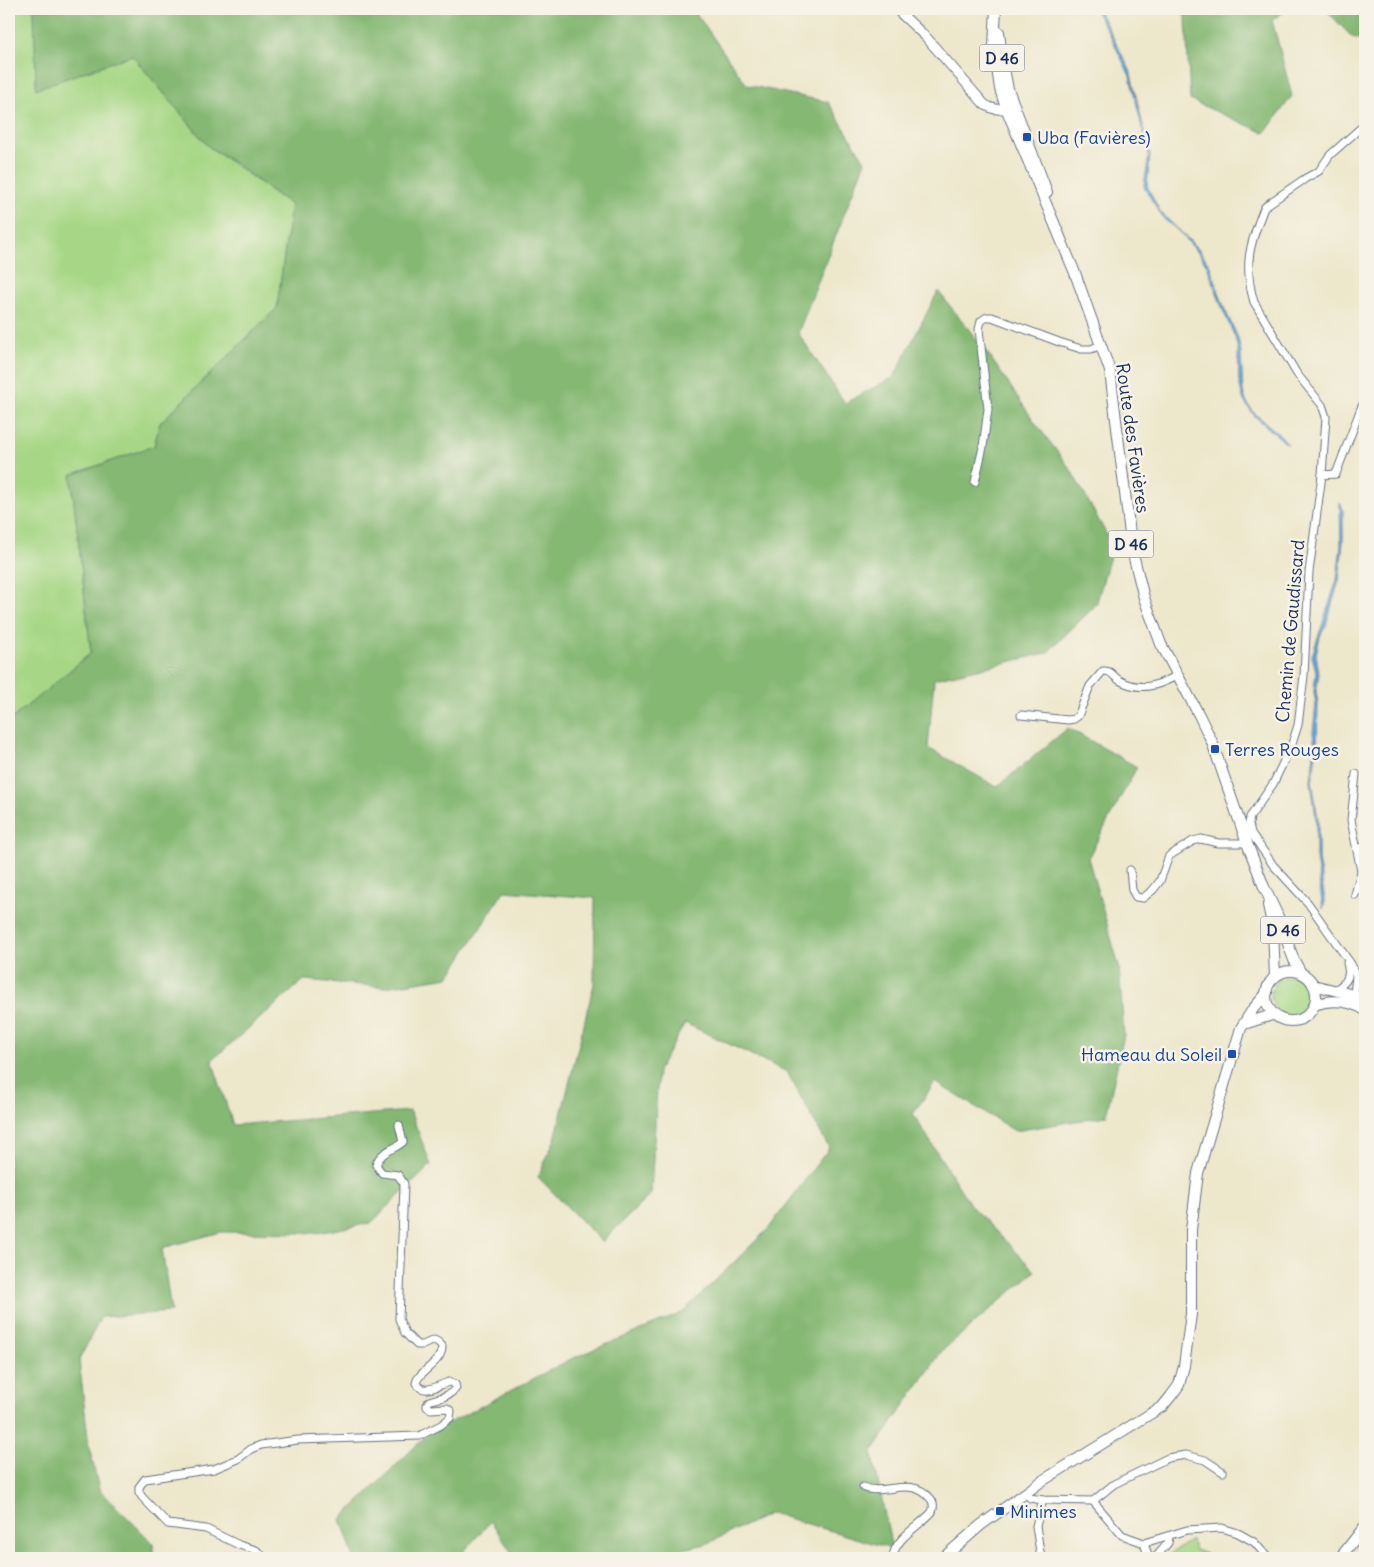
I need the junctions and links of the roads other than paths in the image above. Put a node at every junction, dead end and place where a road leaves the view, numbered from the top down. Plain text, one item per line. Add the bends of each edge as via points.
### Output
1 (896, 9) edge
2 (996, 9) edge
3 (1010, 107) junction
4 (1365, 124) edge
5 (1101, 345) junction
6 (1365, 401) edge
7 (1322, 475) junction
8 (975, 482) dead end
9 (1178, 676) junction
10 (1021, 715) dead end
11 (1356, 774) dead end
12 (1247, 843) junction
13 (1365, 846) edge
14 (1357, 849) junction
15 (1130, 870) dead end
16 (1264, 887) junction
17 (1355, 895) dead end
18 (1345, 955) junction
19 (1301, 973) junction
20 (1275, 977) junction
21 (1313, 985) junction
22 (1335, 990) junction
23 (1267, 993) junction
24 (1354, 994) junction
25 (1365, 1000) edge
26 (1340, 1001) junction
27 (1314, 1005) junction
28 (1365, 1010) edge
29 (1275, 1014) junction
30 (1244, 1024) junction
31 (399, 1125) dead end
32 (1223, 1472) dead end
33 (863, 1487) dead end
34 (1026, 1492) junction
35 (1043, 1500) junction
36 (1092, 1501) junction
37 (1365, 1526) edge
38 (1169, 1536) junction
39 (1144, 1544) junction
40 (263, 1558) edge
41 (893, 1558) edge
42 (943, 1558) edge
43 (1041, 1558) edge
44 (1149, 1558) edge
45 (1155, 1558) edge
46 (1268, 1558) edge
47 (1340, 1558) edge

1 - 3 street via 984,104 996,109
2 - 3 main road, D 46
3 - 5 main road, Route des Favières / D 46 via 1041,175 1058,232
4 - 7 street via 1330,155 1319,172 1264,208 1250,244 1249,274 1254,302 1296,374 1326,411
5 - 8 street via 1082,349 992,317 981,321 979,330 988,409
5 - 9 main road, Route des Favières / D 46 via 1112,384 1135,568 1155,629
6 - 7 street via 1336,474
7 - 18 street, Chemin de Gaudissard via 1309,572 1298,725 1273,784 1248,824 1273,865 1308,903
9 - 10 street via 1158,686 1140,687 1103,671 1090,686 1074,719
9 - 12 main road, Route des Favières / D 46 via 1212,742
11 - 14 street via 1351,820
12 - 15 street via 1193,841 1169,856 1160,881 1143,898 1136,897 1133,892
12 - 16 main road, D 46
13 - 14 street
14 - 17 street via 1361,871
16 - 19 main road, D 46
16 - 20 main road, D 46 via 1273,929
18 - 22 street via 1349,978
18 - 24 street via 1356,975
19 - 20 main road via 1288,972
19 - 21 main road
20 - 23 main road
21 - 22 main road
21 - 27 main road
22 - 24 main road
23 - 29 main road via 1268,1004
23 - 30 main road
24 - 25 main road
24 - 26 street
26 - 27 main road
26 - 28 main road
27 - 29 main road via 1306,1016 1294,1021
29 - 30 main road
30 - 34 main road via 1232,1054 1198,1172 1191,1230 1191,1314 1179,1384 1163,1406
31 - 40 street via 403,1142 376,1161 378,1170 398,1175 404,1184 398,1316 416,1345 434,1340 442,1346 440,1354 416,1383 425,1390 449,1382 455,1384 453,1392 427,1405 432,1410 447,1408 452,1413 450,1418 419,1436 298,1440 261,1445 214,1469 148,1478 139,1487 142,1497 168,1524 206,1529 239,1546 258,1551
32 - 36 street via 1205,1460 1186,1455 1168,1458 1114,1484
33 - 41 street via 870,1490 914,1488 927,1494 933,1502 932,1512 898,1544
34 - 35 street via 1030,1498
34 - 42 main road
35 - 36 street
35 - 43 street via 1036,1526
36 - 39 street via 1122,1535
37 - 47 main road
38 - 39 street
38 - 45 street via 1168,1543
38 - 46 street via 1187,1530 1222,1528 1254,1542
39 - 44 street

